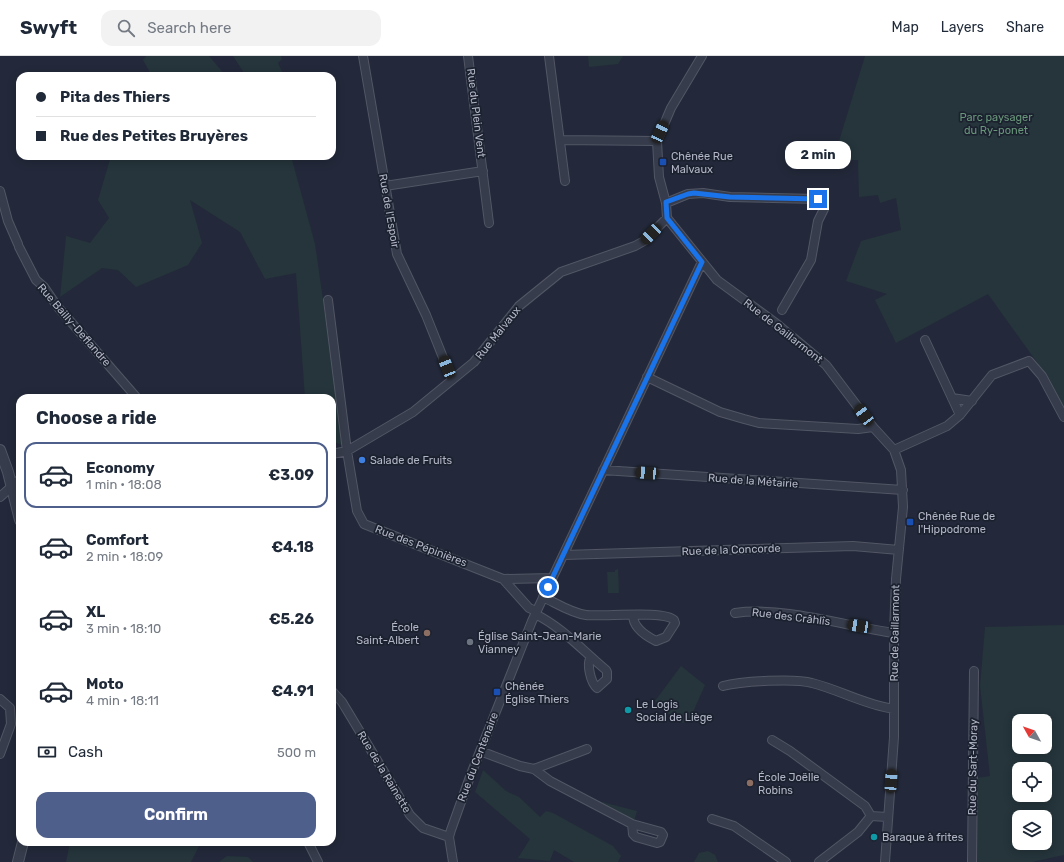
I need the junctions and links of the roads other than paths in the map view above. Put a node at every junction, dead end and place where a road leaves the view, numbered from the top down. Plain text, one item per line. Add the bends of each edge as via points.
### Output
1 (363, 56) edge
2 (468, 56) edge
3 (550, 56) edge
4 (702, 56) edge
5 (560, 140) junction
6 (657, 140) junction
7 (483, 171) junction
8 (565, 181) dead end
9 (384, 186) junction
10 (0, 191) edge
11 (666, 202) junction
12 (667, 218) junction
13 (490, 223) dead end
14 (702, 262) junction
15 (328, 300) dead end
16 (782, 310) dead end
17 (925, 340) dead end
18 (647, 377) junction
19 (452, 380) junction
20 (134, 394) edge
21 (952, 398) junction
22 (972, 401) junction
23 (960, 415) junction
24 (1064, 417) edge
25 (873, 427) junction
26 (0, 450) edge
27 (894, 450) junction
28 (347, 451) junction
29 (336, 453) edge
30 (603, 470) junction
31 (16, 482) edge
32 (903, 490) junction
33 (0, 497) edge
34 (899, 550) junction
35 (564, 555) junction
36 (552, 578) junction
37 (503, 579) junction
38 (543, 597) junction
39 (535, 613) junction
40 (735, 613) dead end
41 (633, 615) junction
42 (894, 633) junction
43 (591, 657) dead end
44 (974, 671) dead end
45 (724, 686) dead end
46 (336, 695) edge
47 (0, 699) edge
48 (894, 709) junction
49 (772, 740) dead end
50 (587, 749) dead end
51 (480, 751) junction
52 (0, 754) edge
53 (534, 769) junction
54 (871, 816) junction
55 (887, 816) junction
56 (712, 819) dead end
57 (632, 824) dead end
58 (449, 837) junction
59 (22, 846) edge
60 (310, 846) edge
61 (18, 862) edge
62 (318, 862) edge
63 (453, 862) edge
64 (786, 862) edge
65 (819, 862) edge
66 (885, 862) edge
67 (972, 862) edge

1 - 9 street, Rue de l'Espoir
2 - 7 street, Rue du Plein Vent
3 - 5 street
4 - 6 street via 671,108
5 - 6 street
5 - 8 street
6 - 11 street via 659,177
7 - 9 street, Rue du Plein Vent
7 - 13 street, Rue du Plein Vent
9 - 19 street, Rue de l'Espoir via 397,254 426,315
10 - 20 street, Rue Bailly-Deflandre via 18,246 36,280
11 - 12 street
11 - 16 street via 688,194 703,193 730,197 818,199 822,202 824,209 818,221 811,260
12 - 14 street, Rue de Gaillarmont
12 - 19 street, Rue Malvaux via 644,241 635,246 561,272 519,306 474,362
14 - 18 street, Rue du Centenaire
14 - 25 street, Rue de Gaillarmont via 717,280 822,361
15 - 28 street, Rue des Pépinières
17 - 21 street
18 - 25 street via 720,412 758,423 858,429
18 - 30 street, Rue du Centenaire
19 - 28 street, Rue Malvaux via 413,412
21 - 22 street
21 - 23 street
22 - 23 street
22 - 24 street via 992,375 1029,361 1042,376
23 - 27 street via 947,426
25 - 27 street, Rue de Gaillarmont
26 - 31 street
27 - 32 street, Rue de Gaillarmont via 901,470
28 - 29 street, Rue Malvaux
28 - 37 street, Rue des Pépinières via 357,511 364,524
30 - 32 street, Rue de la Métairie
30 - 35 street, Rue du Centenaire
31 - 33 street
32 - 34 street, Rue de Gaillarmont via 903,524
34 - 35 street, Rue de la Concorde via 853,546
34 - 42 street, Rue de Gaillarmont
35 - 36 street, Rue du Centenaire
36 - 37 street, Rue des Pépinières
36 - 38 street, Rue du Centenaire
37 - 39 street, Rue des Pépinières
38 - 39 street, Rue du Centenaire
38 - 41 street via 584,615
39 - 43 street, Rue des Pépinières via 550,622
39 - 51 street, Rue du Centenaire
40 - 42 street, Rue des Crâhlîs via 751,611 796,616
41 - 41 street via 667,616 675,623 666,637 656,641 638,627
42 - 48 street, Rue de Gaillarmont
44 - 67 street, Rue du Sart-Moray
45 - 48 street via 736,682 811,682 880,707
46 - 58 street, Rue de la Rainette via 410,815 423,828
47 - 52 street via 10,708 11,724
48 - 55 street, Rue de Gaillarmont
49 - 54 street via 865,806
50 - 53 street
51 - 53 street
51 - 58 street, Rue du Centenaire
53 - 57 street via 550,781
54 - 55 street
54 - 65 street via 858,832
55 - 66 street, Rue de Gaillarmont
56 - 64 street via 734,826
58 - 63 street, Rue du Centenaire
59 - 61 street
60 - 62 street

